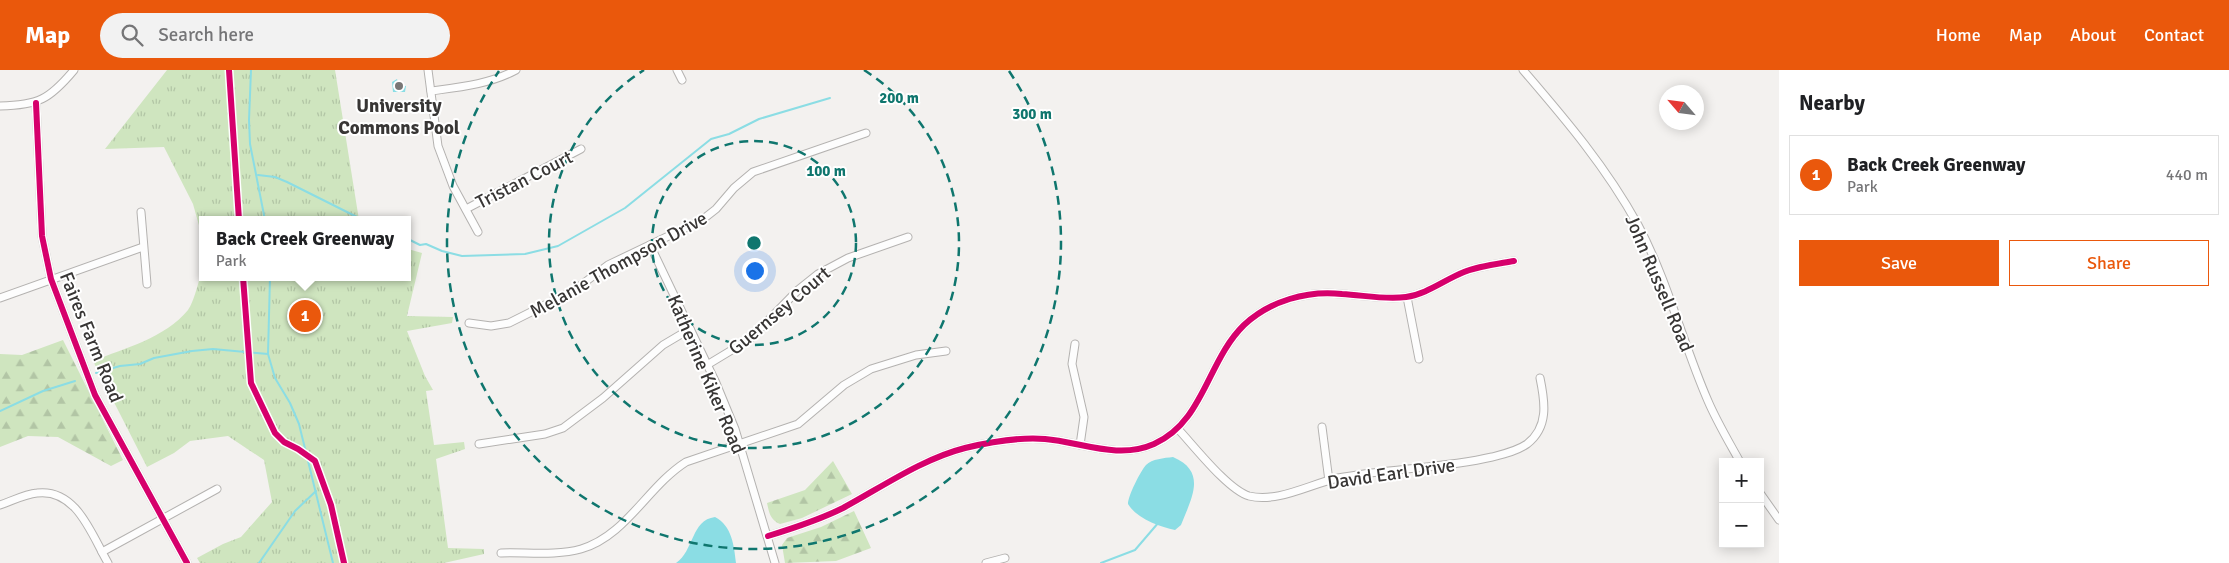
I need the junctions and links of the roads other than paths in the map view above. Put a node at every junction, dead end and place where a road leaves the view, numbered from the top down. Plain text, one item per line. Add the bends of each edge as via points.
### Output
1 (74, 70) edge
2 (428, 70) edge
3 (516, 70) edge
4 (677, 70) edge
5 (1523, 70) edge
6 (682, 80) dead end
7 (431, 90) junction
8 (36, 103) junction
9 (0, 106) edge
10 (866, 133) dead end
11 (581, 149) dead end
12 (466, 209) junction
13 (141, 212) dead end
14 (478, 232) dead end
15 (908, 237) dead end
16 (650, 245) junction
17 (143, 247) junction
18 (1514, 262) dead end
19 (51, 279) junction
20 (147, 284) dead end
21 (1407, 297) junction
22 (0, 298) edge
23 (469, 323) dead end
24 (690, 329) junction
25 (1075, 344) dead end
26 (946, 352) dead end
27 (1419, 359) dead end
28 (707, 365) junction
29 (1540, 378) dead end
30 (1322, 426) dead end
31 (1178, 429) junction
32 (479, 444) dead end
33 (740, 444) junction
34 (1080, 445) junction
35 (1738, 458) edge
36 (1329, 481) junction
37 (217, 489) dead end
38 (1764, 499) edge
39 (0, 505) edge
40 (163, 518) junction
41 (1779, 520) edge
42 (768, 536) junction
43 (102, 552) junction
44 (501, 553) dead end
45 (1005, 558) dead end
46 (108, 563) edge
47 (188, 563) edge
48 (775, 563) edge
49 (986, 563) edge

1 - 8 street via 54,91
2 - 7 street
3 - 7 street via 478,84
4 - 6 street
5 - 35 street, John Russell Road via 1585,142 1638,226 1708,402
7 - 12 street via 438,146 453,186
8 - 9 street
8 - 19 street, Faires Farm Road via 42,236
10 - 16 street, Melanie Thompson Drive via 753,172 711,214
11 - 12 street, Tristan Court
12 - 14 street
13 - 17 street
15 - 28 street, Guernsey Court via 848,258 818,274 750,339
16 - 23 street, Melanie Thompson Drive via 608,265 560,298 508,323 491,326
16 - 24 street, Katherine Kiker Road
17 - 19 street
17 - 20 street
18 - 21 street via 1468,271
19 - 22 street
19 - 40 street, Faires Farm Road via 95,395
21 - 27 street
21 - 31 street via 1314,294 1270,307 1228,343 1195,407
24 - 28 street, Katherine Kiker Road
24 - 32 street via 663,345 563,428 545,434
25 - 34 street via 1072,364 1084,417
26 - 33 street via 916,355 871,369 844,385 798,424
28 - 33 street, Katherine Kiker Road
29 - 36 street, David Earl Drive via 1545,401 1544,418 1533,438 1518,449 1443,466
30 - 36 street
31 - 34 street via 1159,442 1136,450 1112,451
31 - 36 street, David Earl Drive via 1228,483 1245,494 1274,496
33 - 42 street, Katherine Kiker Road
33 - 44 street via 697,457 676,468 611,533 589,546 563,552
34 - 42 street via 1034,439 966,448 933,460 830,514
37 - 40 street
38 - 41 street
39 - 43 street via 37,493 65,499 82,516
40 - 43 street
40 - 47 street, Faires Farm Road
42 - 48 street, Katherine Kiker Road
43 - 46 street
45 - 49 street

